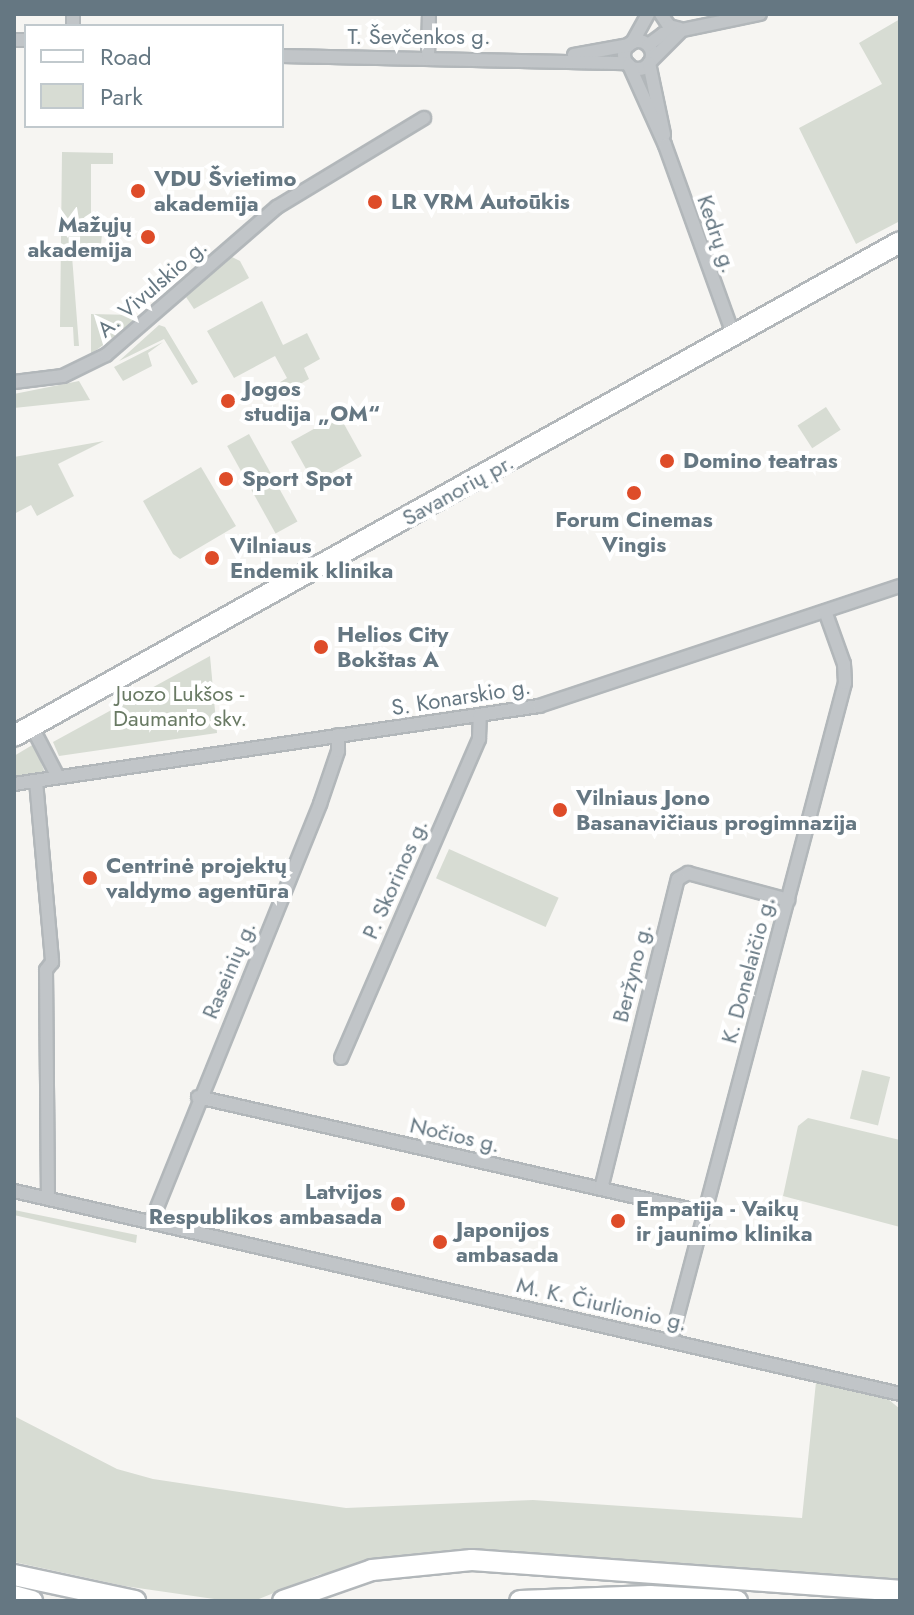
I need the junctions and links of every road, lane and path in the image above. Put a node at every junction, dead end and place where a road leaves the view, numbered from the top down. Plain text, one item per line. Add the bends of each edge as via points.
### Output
1 (429, 14) edge
2 (650, 14) edge
3 (661, 14) edge
4 (760, 14) edge
5 (683, 30) junction
6 (639, 44) junction
7 (284, 56) edge
8 (428, 57) junction
9 (556, 58) junction
10 (650, 62) junction
11 (628, 64) junction
12 (424, 118) dead end
13 (665, 145) junction
14 (900, 242) edge
15 (733, 334) junction
16 (14, 382) edge
17 (900, 586) edge
18 (825, 611) junction
19 (480, 715) junction
20 (23, 732) edge
21 (338, 735) junction
22 (57, 775) junction
23 (36, 781) junction
24 (14, 784) edge
25 (788, 900) junction
26 (341, 1058) dead end
27 (198, 1097) junction
28 (601, 1189) junction
29 (14, 1191) edge
30 (48, 1198) junction
31 (702, 1212) junction
32 (152, 1220) junction
33 (671, 1340) junction
34 (900, 1394) edge
35 (14, 1575) edge
36 (900, 1591) edge
37 (14, 1596) edge
38 (32, 1601) edge
39 (135, 1601) edge
40 (283, 1601) edge
41 (520, 1601) edge
42 (737, 1601) edge

1 - 8 street
2 - 6 street
3 - 5 street via 669,26
4 - 5 street
5 - 6 street
5 - 10 street
6 - 9 street, T. Ševčenkos g.
6 - 10 street, Kedrų g.
6 - 11 street
7 - 8 street, T. Ševčenkos g.
8 - 9 street, T. Ševčenkos g.
9 - 11 street, T. Ševčenkos g.
10 - 11 street, T. Ševčenkos g. via 641,68
10 - 13 street, Kedrų g.
11 - 13 street, Kedrų g.
12 - 16 street, A. Vivulskio g. via 277,207 106,355 63,376
13 - 15 street, Kedrų g.
14 - 15 main road, Savanorių pr.
15 - 20 main road, Savanorių pr.
17 - 18 street, S. Konarskio g.
18 - 19 street, S. Konarskio g. via 560,700
18 - 25 street, K. Donelaičio g. via 844,664 845,683
19 - 21 street, S. Konarskio g.
19 - 26 street, P. Skorinos g. via 479,739
20 - 22 street
21 - 22 street, S. Konarskio g.
21 - 27 street, Raseinių g. via 338,751 320,804
22 - 23 street, S. Konarskio g.
23 - 24 street, S. Konarskio g.
23 - 30 street via 52,962 46,970
25 - 28 street, Beržyno g. via 688,873 678,879
25 - 31 street, K. Donelaičio g.
27 - 28 street, Nočios g.
27 - 32 street, Raseinių g.
28 - 31 street, Nočios g.
29 - 30 street, M. K. Čiurlionio g.
30 - 32 street, M. K. Čiurlionio g.
31 - 33 street, K. Donelaičio g.
32 - 33 street, M. K. Čiurlionio g.
33 - 34 street, M. K. Čiurlionio g.
35 - 39 main road
36 - 40 main road via 472,1560 399,1565 324,1584
37 - 38 main road
41 - 42 main road via 650,1596

